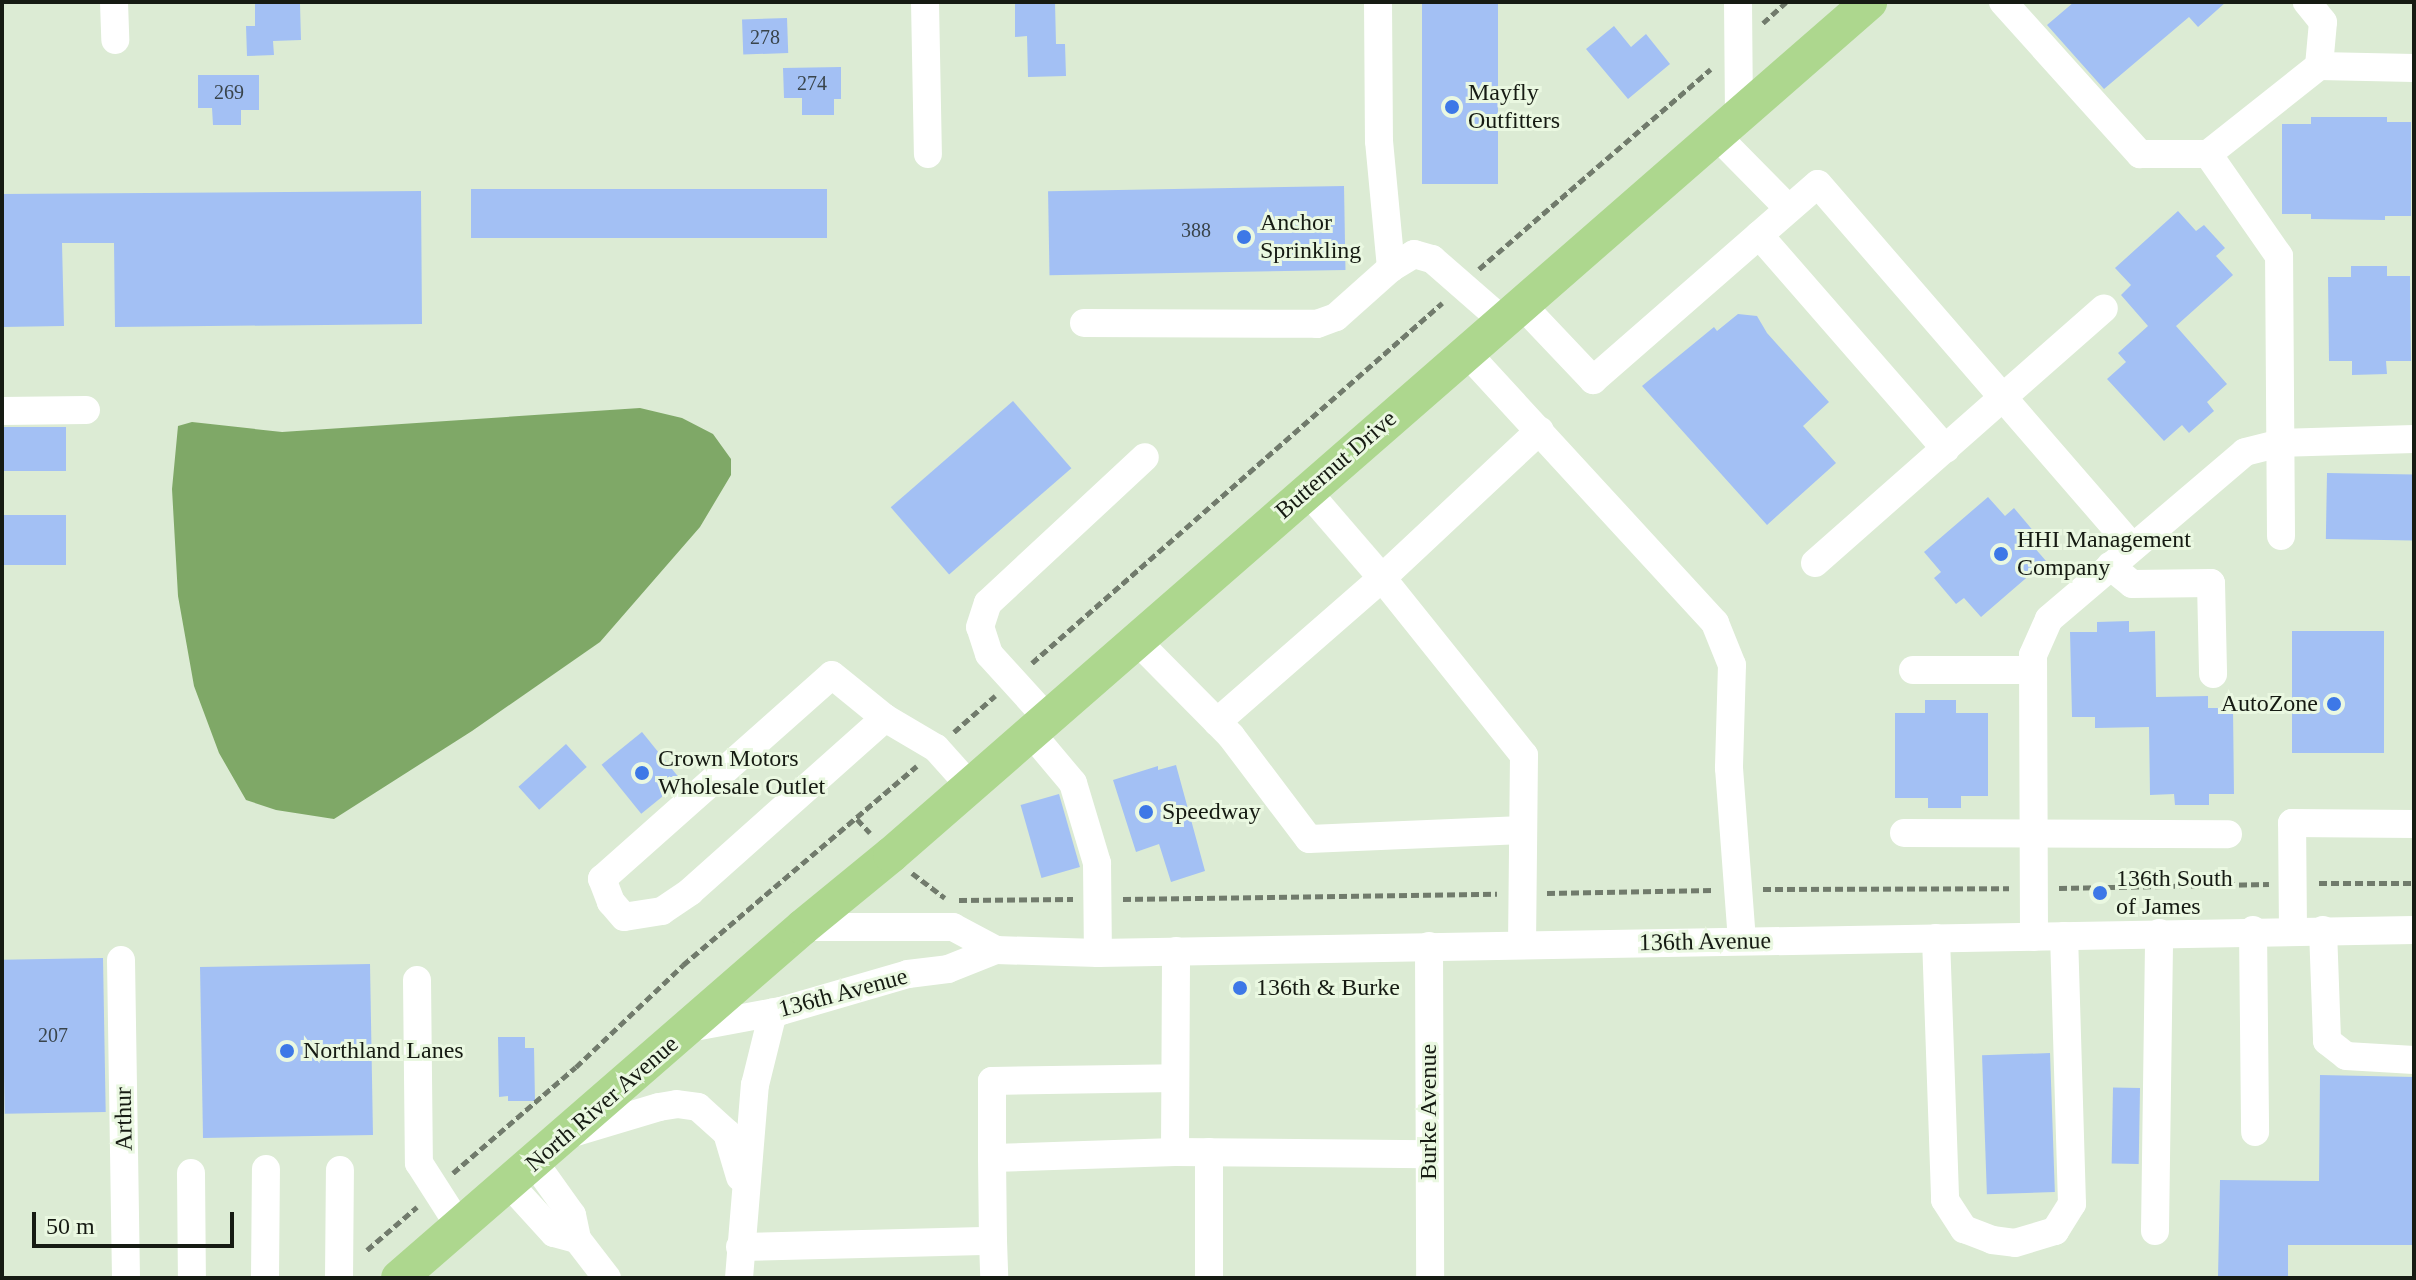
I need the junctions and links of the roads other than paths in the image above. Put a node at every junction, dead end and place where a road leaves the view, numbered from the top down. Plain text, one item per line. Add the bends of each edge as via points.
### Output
1 (114, 2) edge
2 (925, 2) edge
3 (1378, 2) edge
4 (1738, 2) edge
5 (1869, 2) edge
6 (2003, 2) edge
7 (2307, 2) edge
8 (115, 40) dead end
9 (2319, 66) junction
10 (2414, 68) edge
11 (1727, 124) junction
12 (928, 154) dead end
13 (2208, 154) junction
14 (1789, 209) junction
15 (1759, 235) junction
16 (1391, 268) junction
17 (2104, 308) dead end
18 (1511, 312) junction
19 (1084, 323) dead end
20 (1466, 352) junction
21 (2002, 398) junction
22 (86, 410) dead end
23 (2, 411) edge
24 (1540, 430) junction
25 (2414, 439) edge
26 (2280, 443) junction
27 (1946, 449) junction
28 (1145, 457) dead end
29 (1307, 491) junction
30 (2281, 536) dead end
31 (2132, 546) junction
32 (1815, 563) dead end
33 (2110, 566) junction
34 (1382, 578) junction
35 (1136, 640) junction
36 (1913, 670) dead end
37 (2033, 670) junction
38 (2213, 674) dead end
39 (885, 718) junction
40 (1217, 722) junction
41 (1039, 726) junction
42 (970, 786) junction
43 (2414, 824) edge
44 (1523, 830) junction
45 (1904, 833) dead end
46 (2034, 833) junction
47 (2228, 834) dead end
48 (803, 927) junction
49 (2253, 930) junction
50 (2293, 930) junction
51 (2323, 930) junction
52 (2414, 930) edge
53 (2159, 933) junction
54 (2064, 936) junction
55 (2034, 937) junction
56 (1936, 938) junction
57 (1742, 941) junction
58 (1522, 945) junction
59 (1429, 946) junction
60 (996, 950) junction
61 (1176, 951) junction
62 (1098, 953) junction
63 (121, 960) dead end
64 (417, 980) dead end
65 (773, 1012) junction
66 (689, 1028) junction
67 (2414, 1060) edge
68 (1175, 1078) junction
69 (2255, 1132) dead end
70 (566, 1134) junction
71 (1175, 1152) junction
72 (1209, 1152) junction
73 (1429, 1154) junction
74 (992, 1158) junction
75 (266, 1169) dead end
76 (340, 1170) dead end
77 (191, 1173) dead end
78 (522, 1173) junction
79 (744, 1193) junction
80 (460, 1227) junction
81 (2155, 1231) dead end
82 (993, 1241) junction
83 (740, 1247) junction
84 (595, 1274) edge
85 (126, 1278) edge
86 (192, 1278) edge
87 (265, 1278) edge
88 (339, 1278) edge
89 (399, 1278) edge
90 (739, 1278) edge
91 (994, 1278) edge
92 (1209, 1278) edge
93 (1430, 1278) edge

1 - 8 street
2 - 12 street
3 - 16 street via 1379,141
4 - 11 street via 1741,43
5 - 11 main road, Butternut Drive
6 - 13 street via 2140,154
7 - 9 street via 2323,22
9 - 10 street
9 - 13 street
11 - 14 street
11 - 18 main road, Butternut Drive
13 - 26 street via 2279,256
14 - 15 street
14 - 21 street via 1818,184
15 - 18 street via 1593,380
15 - 27 street
16 - 18 street via 1414,254 1432,259 1461,286
16 - 19 street via 1336,317 1317,324
17 - 21 street
18 - 20 main road, Butternut Drive
20 - 24 street
20 - 29 main road, Butternut Drive
21 - 27 street
21 - 31 street
22 - 23 street
24 - 34 street
24 - 57 street via 1715,623 1732,665 1729,768
25 - 26 street
26 - 30 street
26 - 31 street via 2245,452
27 - 32 street
28 - 41 street via 988,603 980,627 989,654
29 - 34 street
29 - 35 main road, Butternut Drive
31 - 33 street
33 - 37 street via 2049,619 2033,655
33 - 38 street via 2132,584 2211,583
34 - 40 street
34 - 44 street via 1524,755
35 - 40 street
35 - 41 main road, Butternut Drive
36 - 37 street
37 - 46 street
39 - 39 street via 832,675 602,879 611,902 624,917 662,911
39 - 42 street via 936,748
40 - 44 street via 1309,839
41 - 42 main road, Butternut Drive
41 - 62 street via 1073,783 1097,863
42 - 48 main road, Butternut Drive
43 - 50 street via 2292,823
44 - 58 street
45 - 46 street
46 - 47 street
46 - 55 street
48 - 60 street, 136th Avenue via 953,927
48 - 66 main road, North River Avenue
49 - 50 street, 136th Avenue
49 - 53 street, 136th Avenue
49 - 69 street
50 - 51 street, 136th Avenue
51 - 52 street, 136th Avenue
51 - 67 street via 2327,1041 2346,1056
53 - 54 street, 136th Avenue
53 - 81 street
54 - 55 street, 136th Avenue
54 - 56 street via 2072,1204 2055,1231 2015,1243 1964,1229 1945,1200
55 - 56 street, 136th Avenue
56 - 57 street, 136th Avenue
57 - 58 street, 136th Avenue
58 - 59 street, 136th Avenue
59 - 61 street, 136th Avenue
59 - 73 street, Burke Avenue
60 - 62 street, 136th Avenue
60 - 65 street, 136th Avenue via 948,969 908,974
61 - 62 street, 136th Avenue
61 - 68 street
63 - 85 street, Arthur
64 - 80 street via 419,1163
65 - 66 street, 136th Avenue
65 - 79 street via 759,1062
66 - 70 main road, North River Avenue
68 - 71 street
68 - 74 street via 992,1081
70 - 78 main road, North River Avenue
70 - 79 street via 659,1107 698,1107 727,1133
71 - 72 street
71 - 74 street
72 - 73 street
72 - 92 street
73 - 93 street, Burke Avenue
74 - 82 street
75 - 87 street
76 - 88 street
77 - 86 street
78 - 80 main road, North River Avenue
78 - 84 street via 554,1233 577,1239
79 - 83 street
80 - 89 main road, North River Avenue
82 - 83 street
82 - 91 street
83 - 90 street

